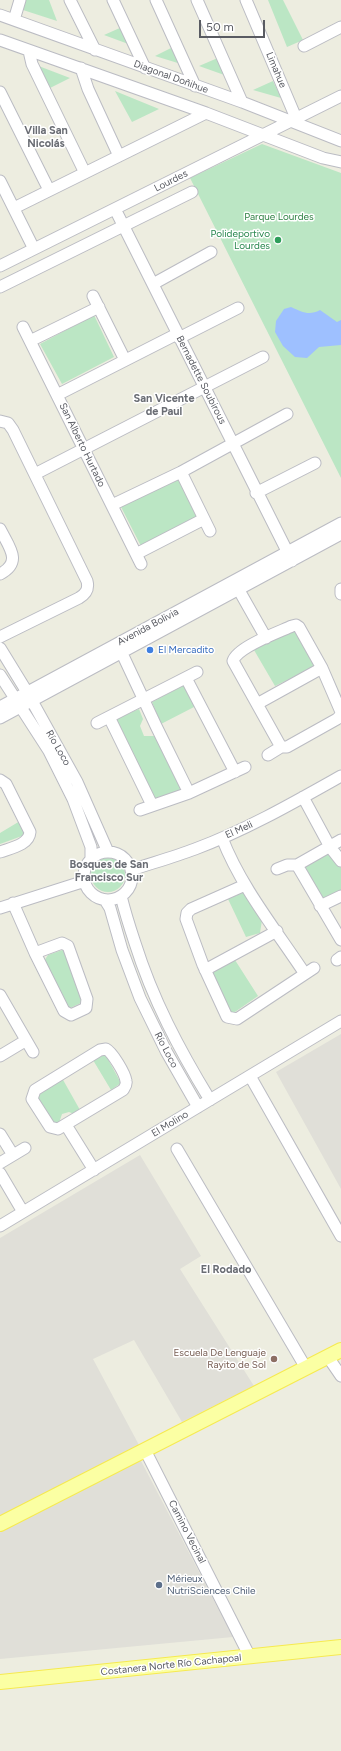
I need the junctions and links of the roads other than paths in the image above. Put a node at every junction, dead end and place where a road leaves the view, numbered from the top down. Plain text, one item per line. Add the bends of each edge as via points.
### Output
1 (20, 0) edge
2 (70, 0) edge
3 (113, 0) edge
4 (156, 0) edge
5 (197, 0) edge
6 (246, 0) edge
7 (0, 15) edge
8 (14, 20) junction
9 (341, 27) edge
10 (0, 40) edge
11 (304, 46) dead end
12 (95, 50) junction
13 (29, 51) junction
14 (81, 68) junction
15 (145, 68) junction
16 (195, 86) junction
17 (0, 92) edge
18 (341, 96) edge
19 (242, 102) junction
20 (206, 113) junction
21 (293, 119) junction
22 (261, 135) junction
23 (341, 141) edge
24 (119, 156) junction
25 (341, 162) edge
26 (85, 173) junction
27 (178, 177) junction
28 (0, 181) edge
29 (49, 190) junction
30 (14, 208) junction
31 (115, 209) junction
32 (123, 226) junction
33 (34, 249) junction
34 (211, 252) dead end
35 (0, 266) edge
36 (152, 284) junction
37 (0, 287) edge
38 (93, 296) dead end
39 (98, 307) junction
40 (238, 308) dead end
41 (23, 327) dead end
42 (178, 336) junction
43 (30, 341) junction
44 (263, 357) dead end
45 (125, 360) junction
46 (204, 388) junction
47 (57, 395) junction
48 (288, 414) dead end
49 (0, 421) edge
50 (232, 443) junction
51 (84, 449) junction
52 (315, 463) dead end
53 (181, 472) junction
54 (35, 474) junction
55 (256, 493) junction
56 (112, 506) junction
57 (204, 519) junction
58 (341, 523) edge
59 (0, 529) edge
60 (210, 531) dead end
61 (341, 534) edge
62 (289, 556) junction
63 (0, 574) edge
64 (236, 585) junction
65 (341, 589) edge
66 (341, 594) edge
67 (0, 637) edge
68 (266, 638) junction
69 (118, 643) junction
70 (0, 648) edge
71 (121, 654) junction
72 (322, 668) junction
73 (197, 672) dead end
74 (0, 675) edge
75 (186, 678) junction
76 (30, 697) junction
77 (145, 700) junction
78 (18, 703) junction
79 (257, 704) junction
80 (0, 707) edge
81 (340, 716) edge
82 (110, 717) junction
83 (0, 718) edge
84 (97, 723) dead end
85 (281, 747) junction
86 (268, 755) dead end
87 (341, 776) edge
88 (0, 780) edge
89 (189, 792) junction
90 (303, 797) junction
91 (152, 805) junction
92 (140, 810) dead end
93 (222, 838) junction
94 (341, 840) edge
95 (330, 847) junction
96 (0, 852) edge
97 (108, 852) junction
98 (91, 860) junction
99 (341, 861) edge
100 (297, 865) junction
101 (277, 869) dead end
102 (131, 870) junction
103 (85, 881) junction
104 (245, 885) junction
105 (122, 896) junction
106 (341, 896) edge
107 (105, 900) junction
108 (14, 903) junction
109 (320, 906) junction
110 (0, 908) edge
111 (276, 931) junction
112 (341, 940) edge
113 (35, 952) junction
114 (205, 970) junction
115 (0, 995) edge
116 (341, 1021) edge
117 (25, 1041) junction
118 (33, 1052) dead end
119 (0, 1056) edge
120 (250, 1076) junction
121 (210, 1100) junction
122 (198, 1107) junction
123 (66, 1125) junction
124 (0, 1134) edge
125 (25, 1148) dead end
126 (177, 1149) dead end
127 (13, 1154) junction
128 (0, 1163) edge
129 (94, 1170) junction
130 (0, 1173) edge
131 (23, 1212) junction
132 (0, 1226) edge
133 (341, 1236) edge
134 (341, 1350) edge
135 (328, 1357) junction
136 (306, 1368) junction
137 (341, 1376) edge
138 (145, 1450) junction
139 (0, 1524) edge
140 (341, 1648) edge
141 (250, 1657) junction
142 (0, 1682) edge

1 - 8 street
2 - 12 street
3 - 15 street
4 - 16 street
5 - 19 street
6 - 21 street, Limahue
7 - 8 street, Diagonal Doñihue
8 - 12 street, Diagonal Doñihue
9 - 11 street
10 - 13 street
12 - 15 street, Diagonal Doñihue
13 - 14 street
13 - 26 street via 32,64
14 - 20 street
14 - 24 street
15 - 16 street, Diagonal Doñihue
16 - 19 street, Diagonal Doñihue
17 - 29 street
18 - 21 street, Lourdes
19 - 21 street, Diagonal Doñihue
20 - 22 street
20 - 24 street
21 - 22 street, Lourdes
21 - 23 street, Diagonal Doñihue
22 - 25 street
22 - 27 street, Lourdes
24 - 26 street
26 - 29 street
27 - 31 street, Lourdes
27 - 32 street, Lourdes via 187,194
28 - 30 street
29 - 30 street
30 - 33 street
31 - 32 street, Bernadette Soubirous
31 - 33 street, Lourdes
32 - 36 street, Bernadette Soubirous
32 - 37 street, Lourdes
33 - 35 street, Lourdes
34 - 36 street
36 - 42 street, Bernadette Soubirous
38 - 39 street
39 - 43 street
39 - 45 street
40 - 42 street
41 - 43 street, San Alberto Hurtado
42 - 45 street
42 - 46 street, Bernadette Soubirous
43 - 47 street, San Alberto Hurtado
44 - 46 street
45 - 47 street
46 - 50 street, Bernadette Soubirous
46 - 51 street
47 - 51 street, San Alberto Hurtado
48 - 50 street
49 - 54 street via 11,426
50 - 53 street
50 - 55 street, Bernadette Soubirous
51 - 54 street
51 - 56 street, San Alberto Hurtado
52 - 55 street
53 - 56 street
53 - 57 street
54 - 67 street via 87,581 87,590 79,598
55 - 62 street, Bernadette Soubirous
56 - 57 street, San Alberto Hurtado via 138,559
57 - 60 street
58 - 62 street
59 - 63 street via 13,560 9,569
61 - 62 street, Avenida Bolivia
62 - 64 street, Avenida Bolivia
64 - 68 street
64 - 69 street, Avenida Bolivia
64 - 71 street, Avenida Bolivia
65 - 66 street
68 - 72 street via 296,625
68 - 79 street via 238,653 233,661
69 - 71 street
69 - 76 street, Avenida Bolivia
70 - 76 street, Río Loco
71 - 76 street, Avenida Bolivia
71 - 77 street
72 - 79 street
72 - 81 street via 341,712
73 - 75 street
74 - 78 street, Río Loco
75 - 77 street
75 - 89 street via 240,769
76 - 78 street, Avenida Bolivia
76 - 97 street, Río Loco via 77,782
77 - 82 street
77 - 89 street
78 - 80 street, Avenida Bolivia
78 - 83 street, Avenida Bolivia
78 - 98 street, Río Loco via 49,751 70,793 92,847
79 - 85 street
81 - 85 street
82 - 84 street
82 - 91 street
85 - 86 street
87 - 90 street, El Meli
88 - 96 street via 6,784 30,832 30,838
89 - 91 street
90 - 93 street, El Meli
90 - 95 street
91 - 92 street
93 - 102 street, El Meli
93 - 104 street
94 - 95 street
95 - 99 street
95 - 100 street
97 - 98 street
97 - 102 street via 122,857
98 - 103 street via 86,870
100 - 101 street
100 - 109 street
102 - 105 street via 131,884
103 - 107 street via 92,894
103 - 108 street
104 - 111 street
104 - 114 street via 191,908 188,913 186,919
105 - 107 street
105 - 121 street, Río Loco via 139,954 159,1008
106 - 109 street
107 - 122 street, Río Loco via 110,908 140,998
108 - 110 street
108 - 113 street
109 - 112 street
111 - 114 street
111 - 114 street via 310,971 237,1019 227,1017
113 - 113 street via 64,1011 71,1015 86,1008 87,999 68,946 62,943
115 - 117 street
116 - 120 street, El Molino
117 - 118 street
117 - 119 street
120 - 121 street, El Molino
120 - 133 street
121 - 122 street, El Molino
122 - 129 street, El Molino
123 - 123 street via 123,1090 126,1079 111,1051 100,1050 35,1090 32,1099 50,1127 58,1129
123 - 129 street
124 - 127 street
125 - 127 street
126 - 136 street
127 - 128 street
129 - 131 street, El Molino
130 - 131 street
131 - 132 street, El Molino
134 - 135 main road
135 - 136 main road
135 - 137 street
136 - 138 main road
138 - 139 main road
138 - 141 street, Camino Vecinal
140 - 141 main road, Costanera Norte Río Cachapoal
141 - 142 main road, Costanera Norte Río Cachapoal

